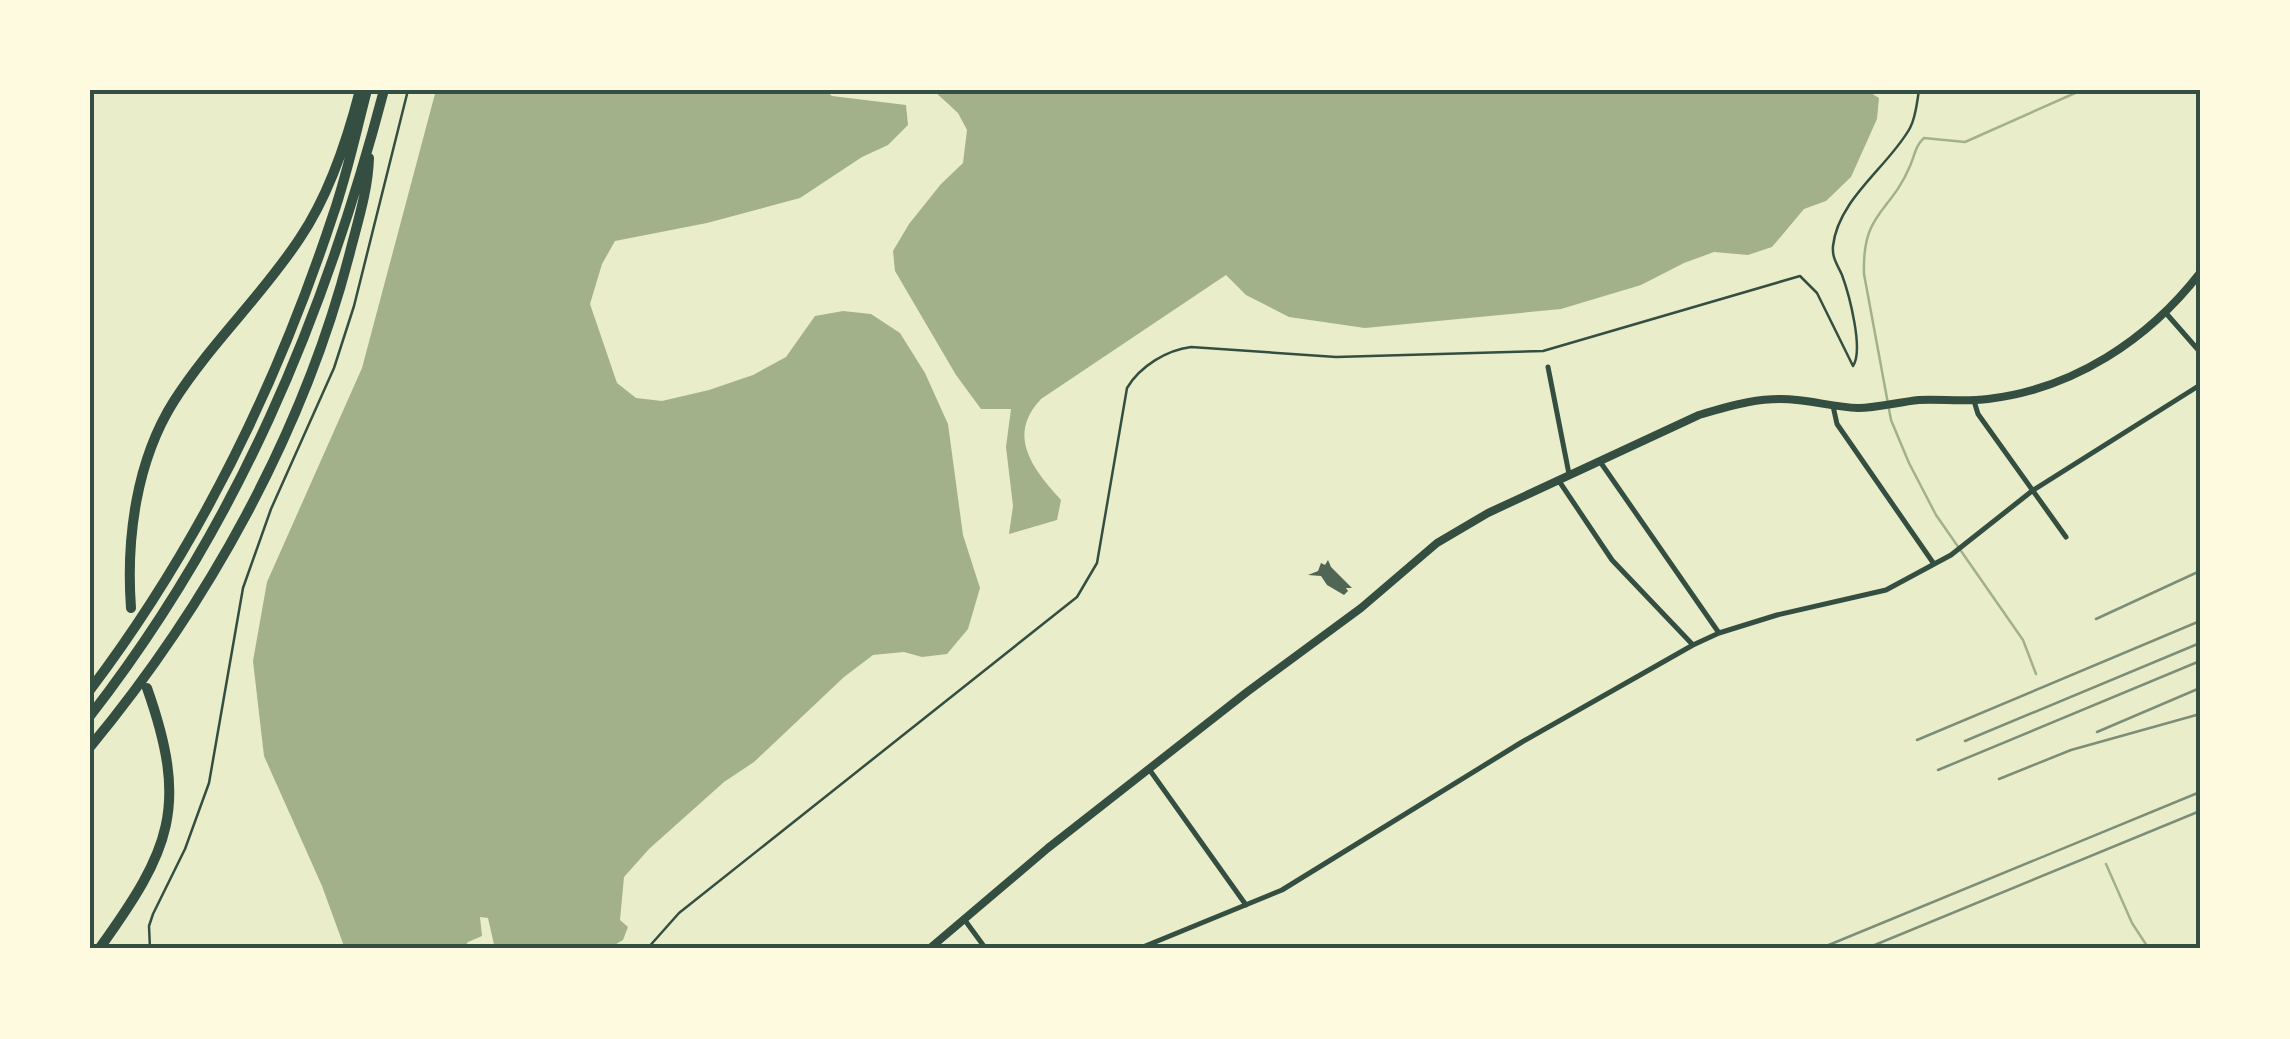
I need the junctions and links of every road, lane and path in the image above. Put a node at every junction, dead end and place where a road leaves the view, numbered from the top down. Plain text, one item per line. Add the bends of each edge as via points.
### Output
1 (360, 90) edge
2 (367, 90) edge
3 (384, 90) edge
4 (408, 90) edge
5 (1918, 90) edge
6 (370, 145) junction
7 (2200, 273) edge
8 (2165, 312) junction
9 (2200, 352) edge
10 (1548, 367) dead end
11 (2200, 385) edge
12 (1974, 400) junction
13 (1832, 406) junction
14 (1602, 462) junction
15 (1570, 476) junction
16 (1559, 482) junction
17 (2032, 491) junction
18 (2066, 536) dead end
19 (1934, 564) junction
20 (132, 608) dead end
21 (1720, 633) junction
22 (1694, 645) junction
23 (146, 688) dead end
24 (90, 690) edge
25 (90, 716) edge
26 (90, 746) edge
27 (1149, 769) junction
28 (1246, 905) junction
29 (963, 917) junction
30 (99, 949) edge
31 (150, 949) edge
32 (647, 949) edge
33 (929, 949) edge
34 (986, 949) edge
35 (1138, 949) edge

1 - 20 highway via 303,235 184,386 157,434 136,500
2 - 24 highway via 334,212 242,443 181,556
3 - 6 highway
4 - 31 path via 334,368 243,588 209,783 153,914
5 - 32 path via 1909,131 1845,214 1833,246 1855,332 1853,366 1818,293 1800,276 1543,351 1336,357 1173,349 1127,388 1097,563 1077,597 680,913
6 - 25 highway via 281,397 224,513
6 - 26 highway via 334,317 309,380 250,505 166,644
7 - 8 main road
8 - 9 street
8 - 12 main road via 2086,370 2025,392
10 - 15 street
11 - 17 street
12 - 13 main road
12 - 17 street
13 - 14 main road via 1786,399 1731,405
13 - 19 street via 1837,424
14 - 15 main road
14 - 21 street
15 - 16 main road
16 - 22 street via 1612,560
16 - 27 main road via 1488,512 1436,544
17 - 18 street
17 - 19 street
19 - 21 street via 1886,590
21 - 22 street
22 - 28 street via 1282,890
23 - 30 highway via 168,764 170,810 142,882
27 - 28 street
27 - 29 main road
28 - 35 street
29 - 33 main road
29 - 34 street

